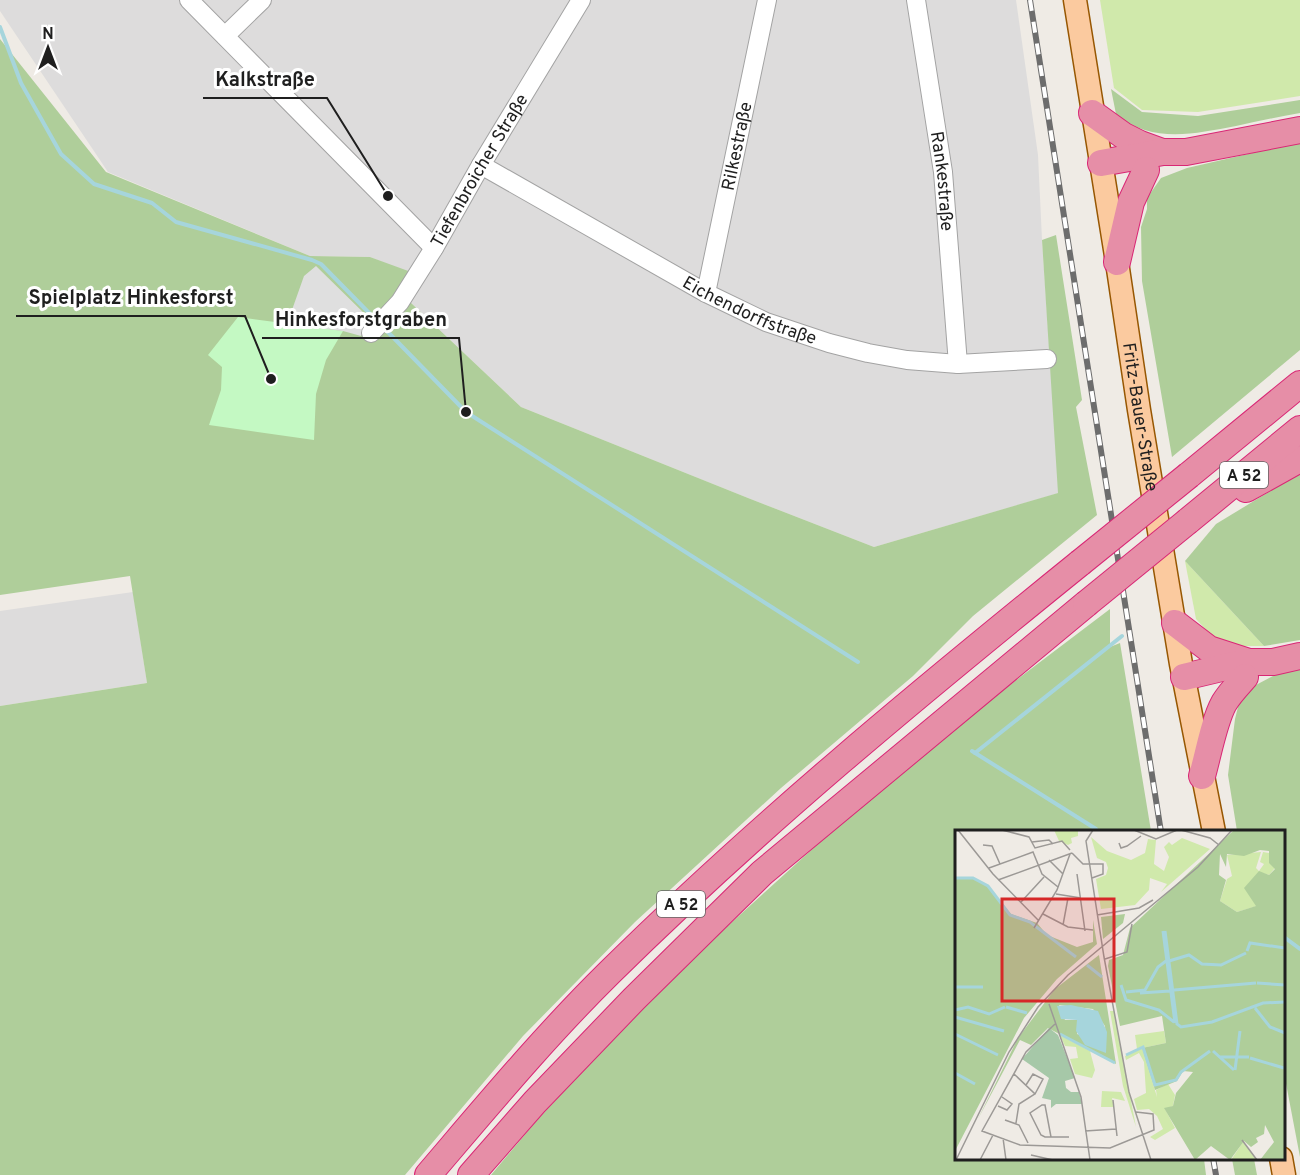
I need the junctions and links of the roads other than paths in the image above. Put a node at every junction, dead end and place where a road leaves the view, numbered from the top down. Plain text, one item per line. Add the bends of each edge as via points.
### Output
1 (189, 0) edge
2 (261, 0) edge
3 (581, 0) edge
4 (767, 0) edge
5 (916, 0) edge
6 (1075, 0) edge
7 (225, 36) junction
8 (1092, 112) junction
9 (1300, 130) edge
10 (1165, 158) junction
11 (481, 165) junction
12 (1102, 170) junction
13 (434, 248) junction
14 (1117, 262) junction
15 (706, 293) junction
16 (371, 333) dead end
17 (1047, 359) dead end
18 (958, 364) junction
19 (1300, 384) edge
20 (1300, 429) edge
21 (1300, 459) edge
22 (1188, 521) junction
23 (1175, 623) junction
24 (1300, 656) edge
25 (1246, 669) junction
26 (1185, 683) junction
27 (1203, 776) junction
28 (1214, 830) edge
29 (1281, 1160) edge
30 (428, 1175) edge
31 (471, 1175) edge
32 (1284, 1175) edge

1 - 7 street
2 - 7 street
3 - 11 street, Tiefenbroicher Straße
4 - 15 street, Rilkestraße
5 - 18 street, Rankestraße via 943,172
6 - 8 main road, Fritz-Bauer-Straße
7 - 13 street
8 - 10 highway via 1124,136
8 - 12 main road, Fritz-Bauer-Straße
9 - 10 highway
10 - 12 highway
10 - 14 highway via 1131,202
11 - 13 street, Tiefenbroicher Straße
11 - 15 street, Eichendorffstraße
12 - 14 main road, Fritz-Bauer-Straße
13 - 16 street, Tiefenbroicher Straße via 400,302
14 - 23 main road, Fritz-Bauer-Straße
15 - 18 street, Eichendorffstraße via 766,322 829,343 907,360
17 - 18 street, Eichendorffstraße
19 - 30 highway, A 52, bridge via 952,667 741,848 608,974 520,1066
20 - 22 highway, A 52
21 - 22 highway
22 - 31 highway, A 52, bridge via 762,873 634,999
23 - 25 highway via 1209,650
23 - 26 main road, Fritz-Bauer-Straße
24 - 25 highway
25 - 26 highway
25 - 27 highway via 1219,714
26 - 27 main road, Fritz-Bauer-Straße
27 - 28 main road, Fritz-Bauer-Straße
29 - 32 main road

